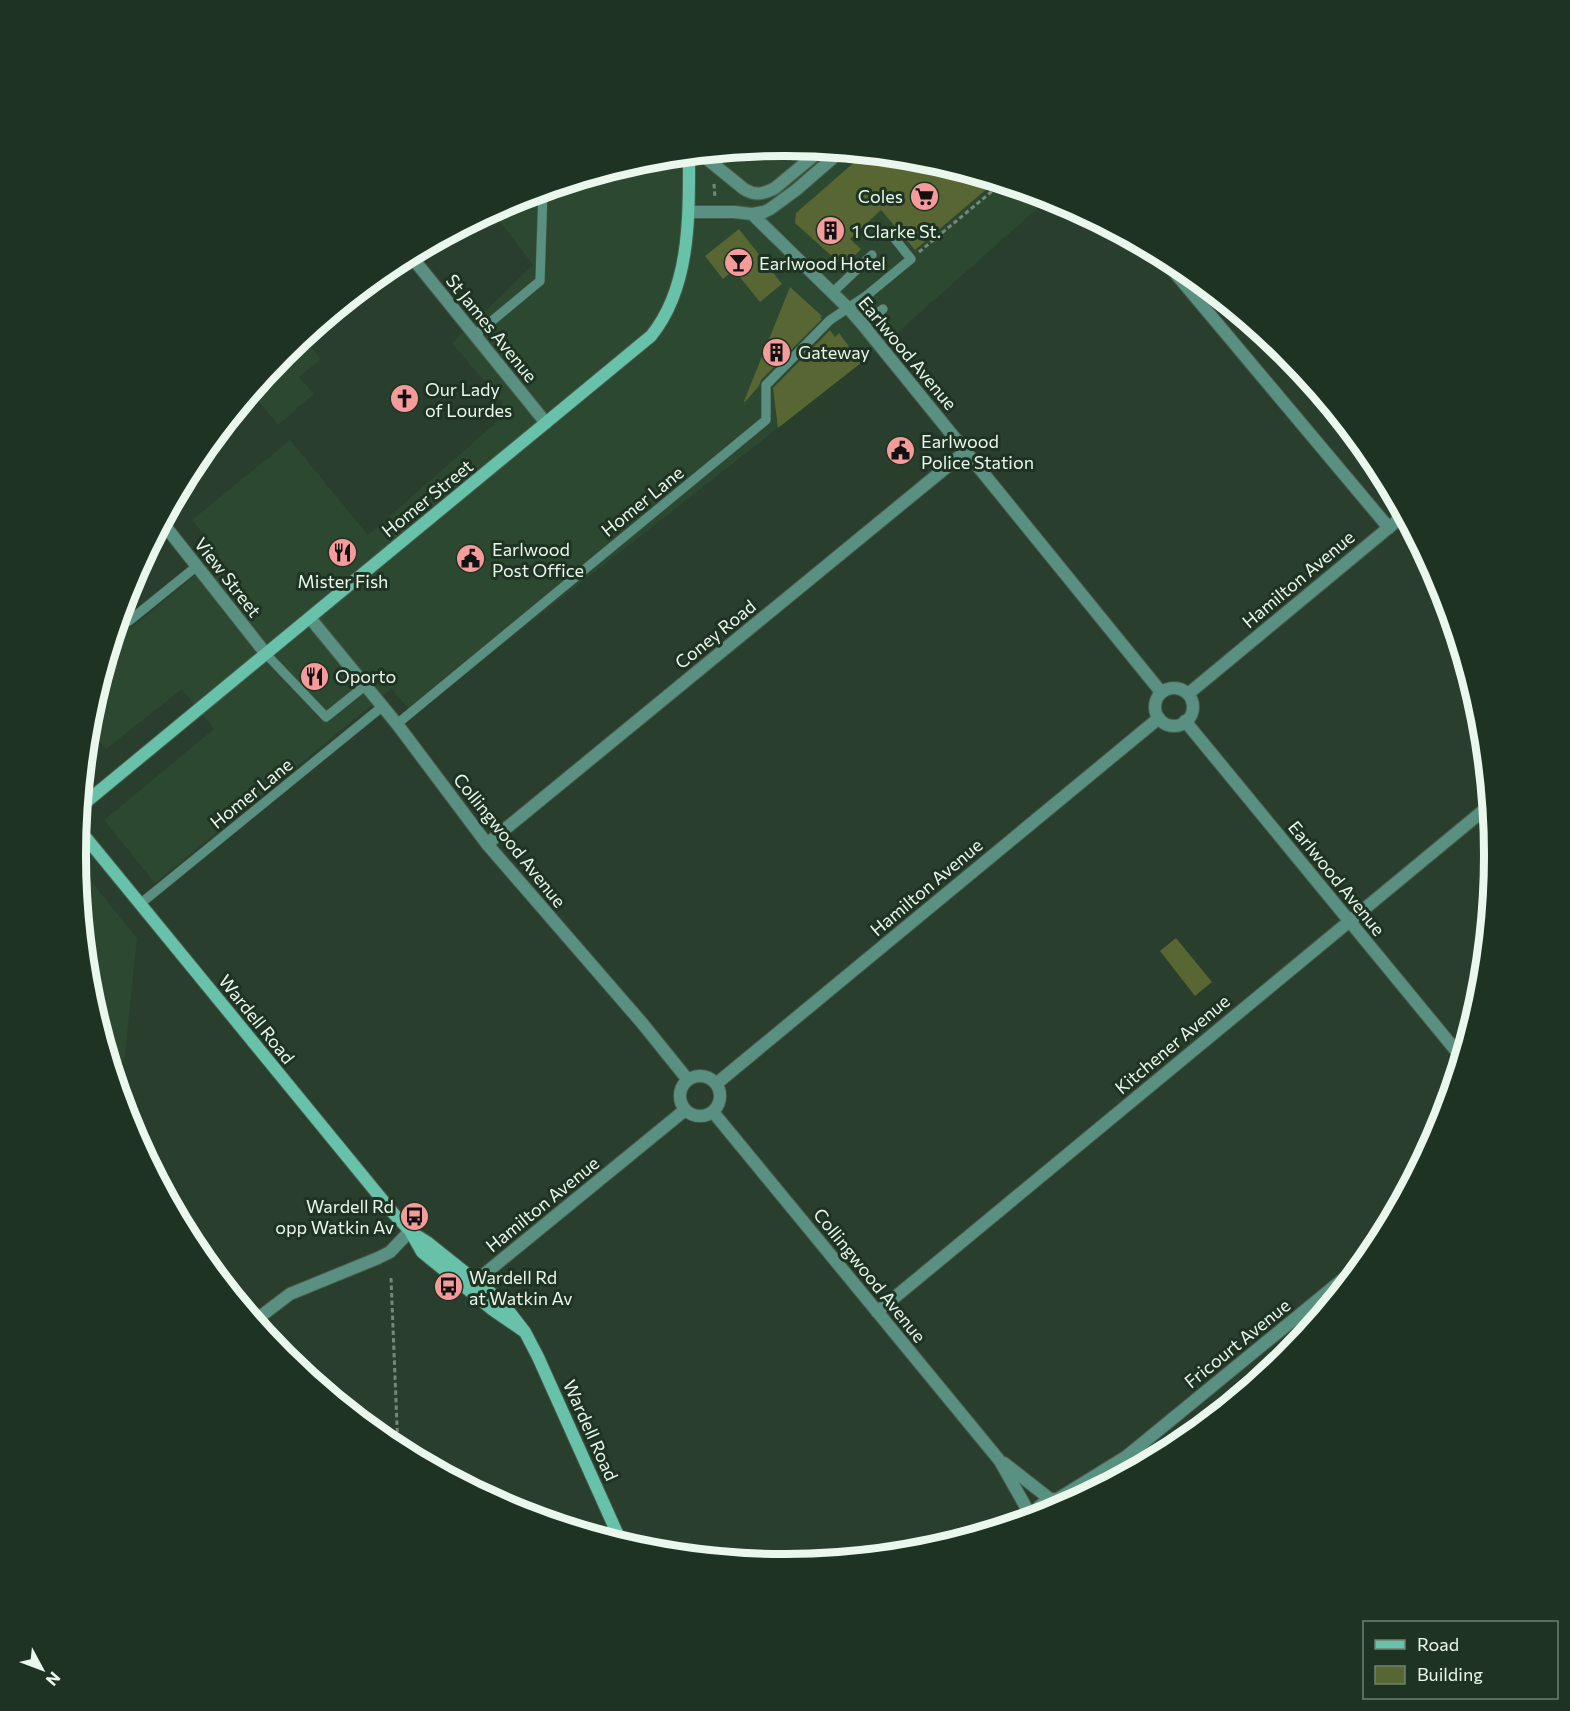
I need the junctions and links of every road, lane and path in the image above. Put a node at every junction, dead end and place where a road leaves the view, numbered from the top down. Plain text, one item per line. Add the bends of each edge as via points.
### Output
1 (813, 157) edge
2 (834, 157) edge
3 (709, 160) edge
4 (689, 163) edge
5 (800, 167) junction
6 (807, 180) junction
7 (995, 189) edge
8 (543, 199) edge
9 (689, 213) junction
10 (752, 214) junction
11 (894, 239) dead end
12 (872, 255) dead end
13 (911, 259) junction
14 (416, 262) edge
15 (1179, 278) edge
16 (832, 292) junction
17 (849, 309) junction
18 (883, 309) dead end
19 (863, 325) junction
20 (475, 335) junction
21 (546, 423) junction
22 (965, 452) junction
23 (1398, 520) edge
24 (1389, 528) junction
25 (167, 529) edge
26 (197, 566) junction
27 (310, 618) junction
28 (129, 621) dead end
29 (266, 654) junction
30 (366, 685) junction
31 (1161, 692) junction
32 (1188, 694) junction
33 (383, 706) junction
34 (1159, 718) junction
35 (1185, 721) junction
36 (397, 724) junction
37 (88, 801) edge
38 (1483, 811) edge
39 (86, 838) edge
40 (487, 844) junction
41 (140, 904) junction
42 (1349, 921) junction
43 (1456, 1051) edge
44 (688, 1080) junction
45 (716, 1084) junction
46 (685, 1110) junction
47 (714, 1112) junction
48 (410, 1232) junction
49 (391, 1278) dead end
50 (477, 1280) junction
51 (1339, 1283) edge
52 (877, 1312) junction
53 (259, 1317) edge
54 (525, 1332) junction
55 (398, 1438) edge
56 (1127, 1456) junction
57 (1000, 1461) junction
58 (1114, 1472) edge
59 (1055, 1499) junction
60 (1058, 1500) edge
61 (1038, 1508) edge
62 (1028, 1511) edge
63 (617, 1534) edge

1 - 5 street
2 - 6 street
3 - 5 street via 750,193 766,193
4 - 9 street, Homer Street
5 - 6 lane
6 - 10 street via 770,209
7 - 13 path
8 - 20 lane via 540,281
9 - 10 street
9 - 21 street, Homer Street via 681,271 663,320 644,343
10 - 16 street, Earlwood Avenue
11 - 13 lane
12 - 16 lane
13 - 17 lane
14 - 20 street, St James Avenue
15 - 24 street
16 - 17 street, Earlwood Avenue
17 - 19 street, Earlwood Avenue
17 - 36 lane, Homer Lane via 830,320 766,385 766,420
18 - 19 lane
19 - 22 street, Earlwood Avenue
20 - 21 street, St James Avenue
21 - 27 street, Homer Street
22 - 31 street, Earlwood Avenue
22 - 40 street, Coney Road
23 - 24 street, Hamilton Avenue
24 - 32 street, Hamilton Avenue
25 - 26 street, View Street
26 - 28 lane
26 - 29 street, View Street
27 - 29 street, Homer Street
27 - 30 street, Collingwood Avenue
29 - 30 lane via 326,717
29 - 37 street, Homer Street
30 - 33 street, Collingwood Avenue
31 - 32 street via 1178,688
31 - 34 street via 1155,702
32 - 35 street via 1192,711
33 - 36 street, Collingwood Avenue
33 - 41 lane, Homer Lane
34 - 35 street via 1174,726
34 - 45 street, Hamilton Avenue
35 - 42 street, Earlwood Avenue
36 - 40 street, Collingwood Avenue
38 - 42 street, Kitchener Avenue
39 - 41 street, Wardell Road
40 - 44 street, Collingwood Avenue
41 - 48 street, Wardell Road
42 - 43 street, Earlwood Avenue
42 - 52 street, Kitchener Avenue
44 - 45 street via 700,1076
44 - 46 street via 680,1098
45 - 47 street via 720,1101
46 - 47 street via 696,1116
46 - 50 street, Hamilton Avenue
47 - 52 street, Collingwood Avenue
48 - 50 street, Wardell Road
48 - 53 street via 390,1252 290,1294
48 - 54 street, Wardell Road via 422,1252
49 - 55 path
50 - 54 street, Wardell Road via 501,1300
51 - 56 street, Fricourt Avenue
52 - 57 street, Collingwood Avenue
54 - 63 street, Wardell Road
56 - 58 street, Fricourt Avenue
56 - 59 street, Fricourt Avenue
57 - 59 street, Collingwood Avenue
57 - 62 street, Collingwood Avenue
59 - 60 street, Collingwood Avenue
59 - 61 street, Fricourt Avenue

